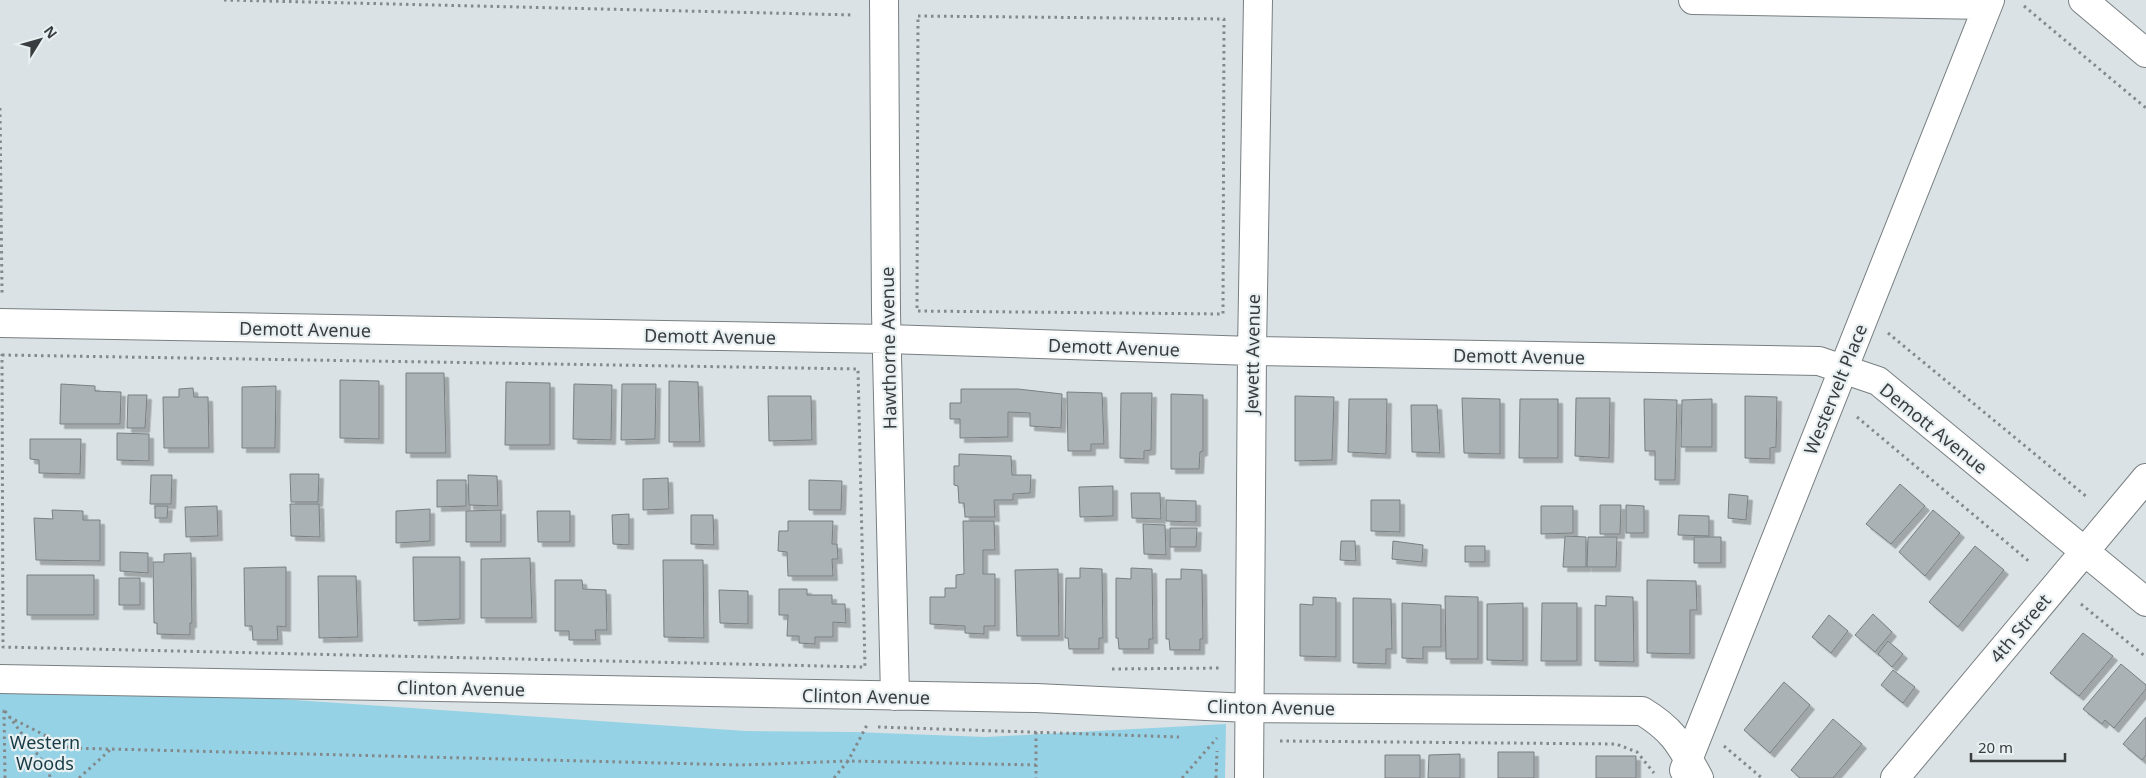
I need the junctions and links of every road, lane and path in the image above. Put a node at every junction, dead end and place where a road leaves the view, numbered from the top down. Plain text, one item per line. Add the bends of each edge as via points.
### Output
1 (224, 0) edge
2 (884, 0) edge
3 (1258, 0) edge
4 (1693, 0) edge
5 (2083, 0) edge
6 (1989, 3) edge
7 (2024, 6) dead end
8 (855, 25) dead end
9 (2146, 53) edge
10 (0, 108) edge
11 (2146, 108) edge
12 (12, 293) dead end
13 (917, 311) joint
14 (0, 323) edge
15 (1886, 332) dead end
16 (887, 339) junction
17 (1252, 352) junction
18 (2, 355) joint
19 (1843, 369) junction
20 (1854, 414) dead end
21 (2146, 478) edge
22 (2087, 497) dead end
23 (2084, 551) junction
24 (2031, 563) dead end
25 (2146, 602) edge
26 (2081, 604) dead end
27 (2146, 657) edge
28 (1219, 660) dead end
29 (1111, 669) dead end
30 (0, 678) edge
31 (895, 696) junction
32 (1249, 708) junction
33 (14, 711) dead end
34 (857, 727) dead end
35 (1036, 732) junction
36 (1188, 737) dead end
37 (1208, 738) dead end
38 (1217, 738) junction
39 (860, 740) dead end
40 (1280, 741) dead end
41 (1721, 743) dead end
42 (110, 750) junction
43 (848, 761) junction
44 (1036, 765) junction
45 (1690, 772) edge
46 (1654, 773) dead end
47 (5, 778) edge
48 (50, 778) edge
49 (78, 778) edge
50 (834, 778) edge
51 (1036, 778) edge
52 (1182, 778) edge
53 (1216, 778) edge
54 (1249, 778) edge
55 (1762, 778) edge
56 (1895, 778) edge

1 - 8 path via 855,15
2 - 16 street, Hawthorne Avenue
3 - 17 street, Jewett Avenue
4 - 6 street
5 - 9 street
6 - 19 street, Westervelt Place
7 - 11 path
10 - 12 path via 2,293
13 - 13 path via 918,16 1224,19 1223,314
14 - 16 street, Demott Avenue
15 - 22 path
16 - 17 street, Demott Avenue
16 - 31 street, Hawthorne Avenue
17 - 19 street, Demott Avenue via 1819,361
17 - 32 street, Jewett Avenue
18 - 18 path via 3,647 865,667 858,369
19 - 23 street, Demott Avenue via 1878,381
19 - 45 street, Westervelt Place
20 - 24 path
21 - 23 street, 4th Street
23 - 25 street, Demott Avenue
23 - 56 street, 4th Street
26 - 27 path
28 - 29 path via 1219,670
30 - 31 street, Clinton Avenue
31 - 32 street, Clinton Avenue via 1036,698
32 - 45 street, Clinton Avenue via 1642,711 1663,723 1678,740
32 - 54 street, Jewett Avenue
33 - 47 path via 4,711
34 - 35 path
35 - 36 path
35 - 44 path
37 - 38 path
38 - 52 path
38 - 53 path
39 - 43 path
40 - 46 path via 1616,744 1637,752
41 - 55 path
42 - 43 path via 741,765
42 - 48 path via 70,748 9,717 49,770
42 - 49 path
43 - 44 path
43 - 50 path
44 - 51 path

